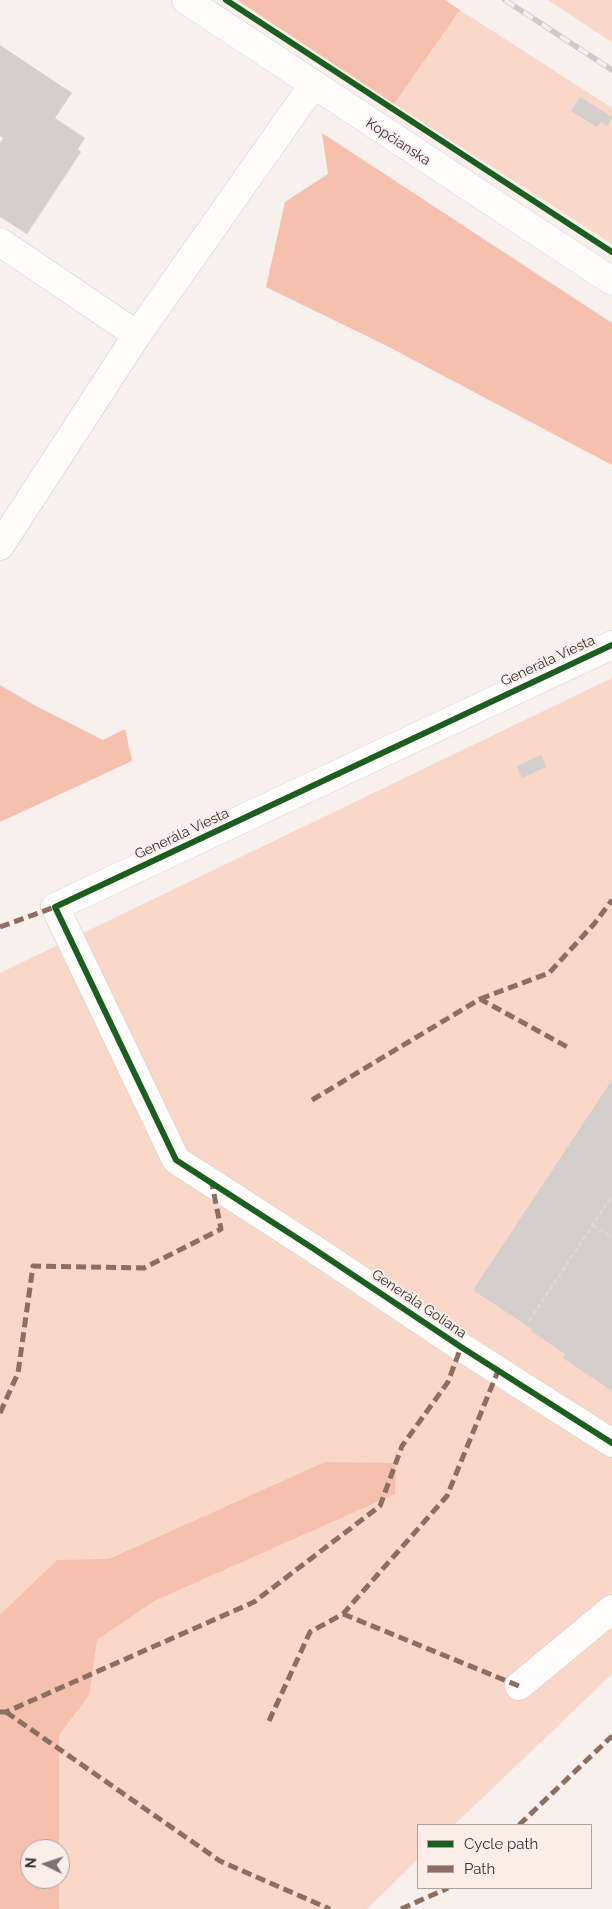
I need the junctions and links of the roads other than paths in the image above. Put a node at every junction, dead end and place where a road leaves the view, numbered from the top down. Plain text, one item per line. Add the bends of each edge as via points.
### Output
1 (186, 0) edge
2 (313, 85) junction
3 (0, 242) edge
4 (612, 282) edge
5 (137, 335) junction
6 (0, 546) edge
7 (612, 645) edge
8 (212, 1184) joint
9 (612, 1443) edge
10 (612, 1610) edge
11 (519, 1686) dead end

1 - 2 street, Kopčianska
2 - 4 street, Kopčianska
2 - 5 street
3 - 5 street
5 - 6 street
7 - 8 street, Generála Viesta via 56,907 176,1160
8 - 9 street, Generála Goliana
10 - 11 street

